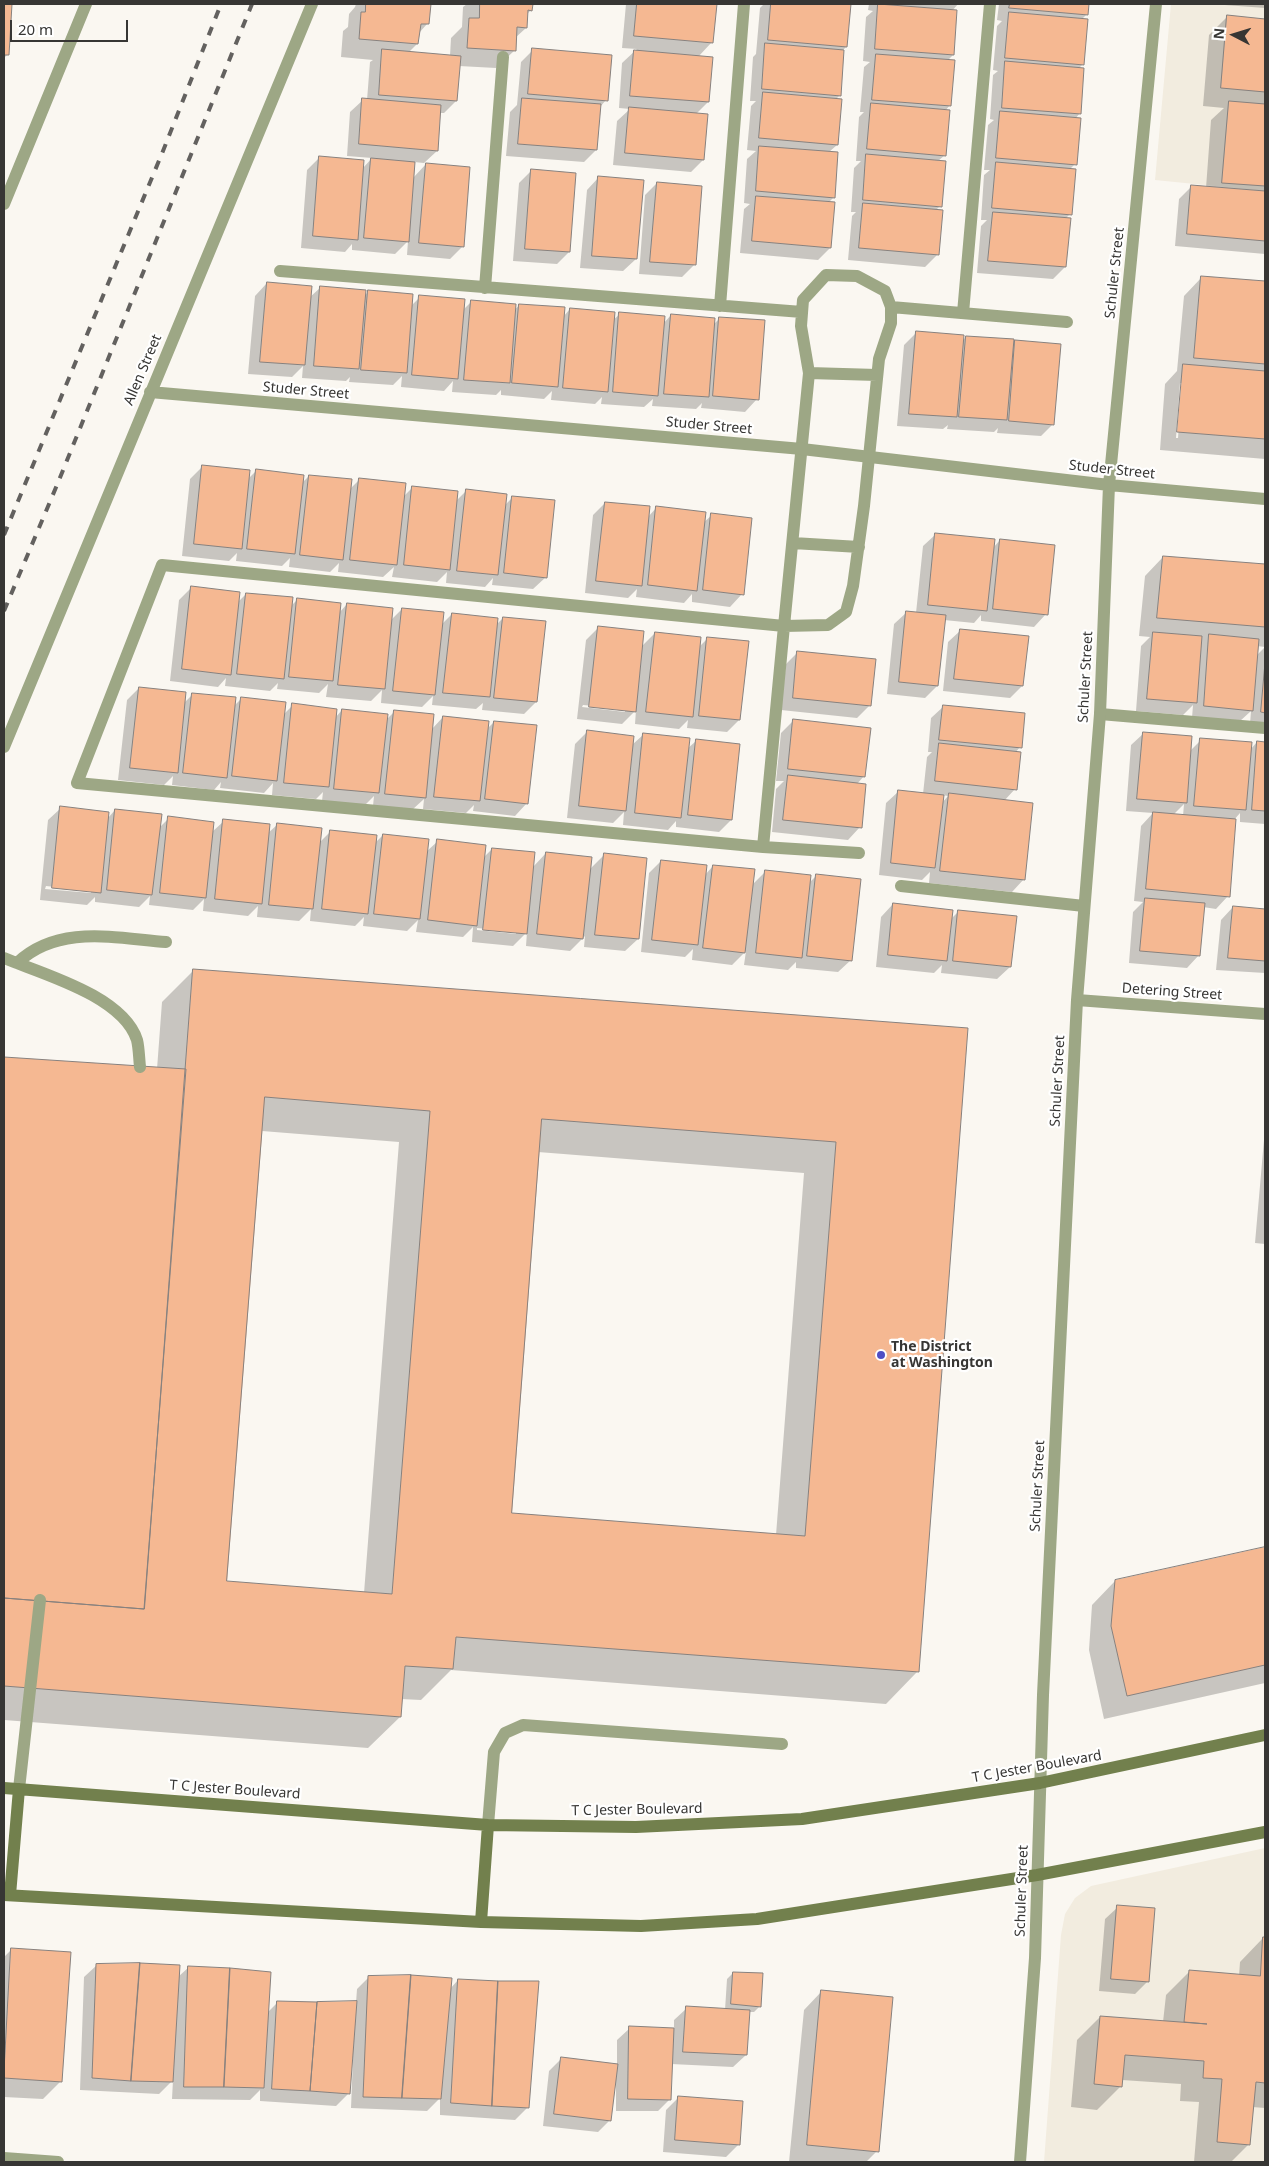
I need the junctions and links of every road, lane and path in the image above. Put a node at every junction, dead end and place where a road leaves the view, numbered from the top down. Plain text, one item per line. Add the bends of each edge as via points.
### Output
1 (86, 4) edge
2 (312, 4) edge
3 (744, 4) edge
4 (990, 4) edge
5 (1156, 4) edge
6 (503, 57) dead end
7 (4, 204) edge
8 (280, 271) dead end
9 (485, 288) junction
10 (720, 306) junction
11 (891, 306) junction
12 (802, 312) junction
13 (963, 313) junction
14 (1067, 322) dead end
15 (809, 373) junction
16 (877, 376) junction
17 (150, 392) junction
18 (802, 449) junction
19 (870, 458) junction
20 (1109, 485) junction
21 (1265, 499) edge
22 (792, 542) junction
23 (859, 547) junction
24 (784, 626) junction
25 (1100, 714) junction
26 (1265, 728) edge
27 (4, 747) edge
28 (763, 847) junction
29 (859, 854) dead end
30 (901, 886) dead end
31 (1084, 906) junction
32 (166, 942) dead end
33 (4, 958) edge
34 (17, 963) junction
35 (1077, 1000) junction
36 (1265, 1014) edge
37 (140, 1067) dead end
38 (40, 1600) dead end
39 (1265, 1735) edge
40 (782, 1744) dead end
41 (1040, 1784) junction
42 (4, 1788) edge
43 (19, 1789) junction
44 (488, 1825) junction
45 (1265, 1832) edge
46 (1037, 1875) junction
47 (7, 1895) edge
48 (481, 1922) junction
49 (4, 2158) edge
50 (33, 2161) edge
51 (58, 2162) edge
52 (1020, 2162) edge

1 - 7 street
2 - 17 street, Allen Street
3 - 10 street
4 - 13 street
5 - 20 street, Schuler Street
6 - 9 street
8 - 9 street
9 - 10 street
10 - 12 street
11 - 12 street via 884,291 857,276 826,275 803,300
11 - 13 street
11 - 16 street via 891,323 878,359
12 - 15 street via 801,326
13 - 14 street
15 - 16 street
15 - 18 street
16 - 19 street
17 - 18 street, Studer Street
17 - 27 street, Allen Street
18 - 19 street, Studer Street
18 - 22 street
19 - 20 street, Studer Street
19 - 23 street
20 - 21 street, Studer Street
20 - 25 street, Schuler Street
22 - 23 street
22 - 24 street
23 - 24 street via 846,612 828,625
24 - 28 street
24 - 28 street via 162,566 77,783
25 - 26 street
25 - 31 street, Schuler Street
28 - 29 street
30 - 31 street
31 - 35 street, Schuler Street
32 - 34 street via 85,936 57,940 30,951
33 - 34 street
34 - 37 street via 96,996 120,1014 136,1040
35 - 36 street, Detering Street
35 - 41 street, Schuler Street
38 - 43 street
39 - 41 main road, T C Jester Boulevard
40 - 44 street via 523,1725 505,1733 494,1752
41 - 44 main road, T C Jester Boulevard via 802,1819 636,1827
41 - 46 street, Schuler Street
42 - 43 main road, T C Jester Boulevard
43 - 44 main road, T C Jester Boulevard
43 - 47 main road
44 - 48 main road
45 - 46 main road
46 - 48 main road via 757,1919 641,1926
46 - 52 street, Schuler Street via 1035,1958
47 - 48 main road
49 - 50 street
50 - 51 street

